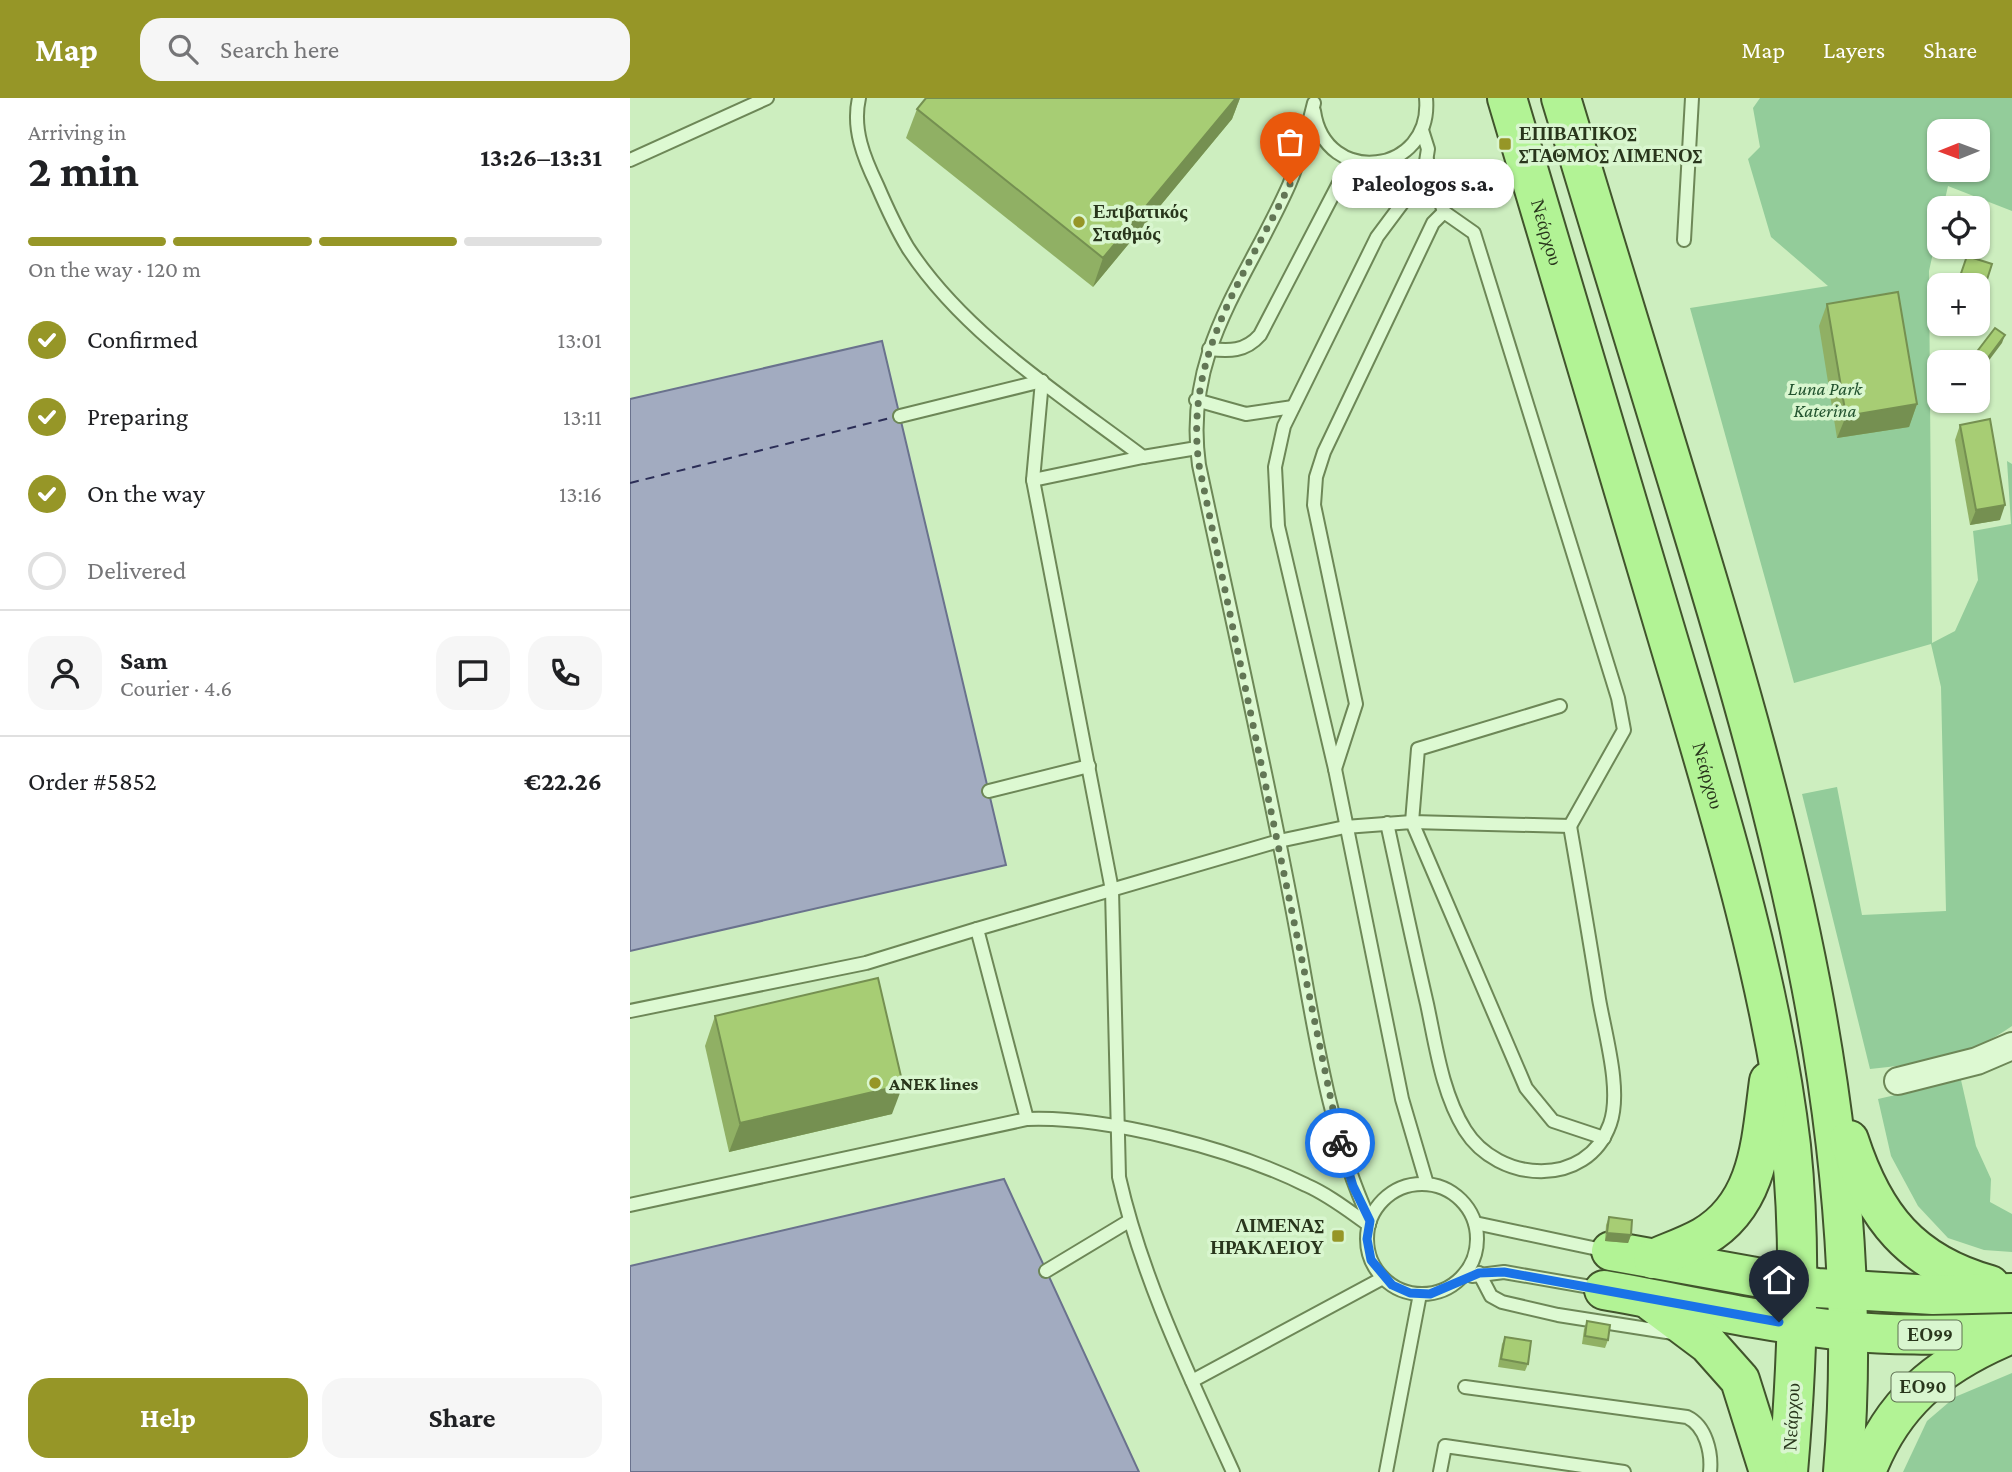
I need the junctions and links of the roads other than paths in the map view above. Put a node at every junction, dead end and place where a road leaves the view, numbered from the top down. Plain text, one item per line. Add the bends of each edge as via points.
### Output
1 (767, 98) edge
2 (859, 98) edge
3 (1426, 98) edge
4 (1507, 98) edge
5 (1561, 98) edge
6 (1692, 98) edge
7 (1315, 101) edge
8 (1422, 130) junction
9 (630, 160) edge
10 (1351, 160) junction
11 (1427, 160) junction
12 (1444, 212) junction
13 (1684, 240) dead end
14 (1209, 349) junction
15 (1042, 381) junction
16 (1196, 400) junction
17 (1293, 407) junction
18 (900, 416) dead end
19 (1196, 448) junction
20 (1143, 457) junction
21 (1033, 480) junction
22 (1560, 706) dead end
23 (1088, 766) junction
24 (1335, 769) junction
25 (989, 791) dead end
26 (1412, 822) junction
27 (1387, 823) junction
28 (1570, 826) junction
29 (1345, 827) junction
30 (1279, 841) junction
31 (1112, 890) junction
32 (977, 929) junction
33 (630, 1011) edge
34 (1774, 1044) junction
35 (2012, 1046) edge
36 (1827, 1074) junction
37 (1898, 1081) dead end
38 (1027, 1119) junction
39 (1118, 1129) junction
40 (1604, 1138) junction
41 (1427, 1184) junction
42 (630, 1205) edge
43 (1129, 1221) junction
44 (1369, 1223) junction
45 (1475, 1223) junction
46 (1611, 1251) joint
47 (1653, 1259) junction
48 (1046, 1270) dead end
49 (1479, 1273) junction
50 (1383, 1278) junction
51 (1458, 1281) junction
52 (1795, 1285) junction
53 (1604, 1290) joint
54 (1849, 1290) junction
55 (2012, 1292) edge
56 (1420, 1294) junction
57 (1645, 1297) junction
58 (1794, 1325) junction
59 (1848, 1331) junction
60 (2012, 1333) edge
61 (1698, 1336) junction
62 (1192, 1381) junction
63 (1465, 1387) dead end
64 (1233, 1472) edge
65 (1386, 1472) edge
66 (1440, 1472) edge
67 (1624, 1472) edge
68 (1710, 1472) edge
69 (1769, 1472) edge
70 (1788, 1472) edge
71 (1843, 1472) edge
72 (1866, 1472) edge

1 - 9 lane
2 - 15 lane via 857,130 862,149 908,247 964,315
3 - 8 lane
4 - 34 main road, Νεάρχου via 1708,776
5 - 36 main road via 1751,732 1802,944
6 - 13 lane
7 - 10 lane via 1323,138
7 - 14 lane via 1290,184
8 - 10 lane via 1410,147 1392,159 1372,163
8 - 11 lane
10 - 14 lane via 1260,335 1231,352
11 - 12 lane
11 - 17 lane via 1416,188 1377,237
12 - 24 lane via 1433,223 1316,477 1314,505 1356,704
12 - 28 lane via 1474,233 1618,698 1624,730
14 - 16 lane
15 - 18 lane
15 - 20 lane
15 - 21 lane
16 - 17 lane via 1246,414
16 - 19 lane
17 - 24 lane via 1278,446 1275,502
19 - 20 lane
19 - 30 lane
20 - 21 lane
21 - 23 lane
22 - 26 lane via 1418,749
23 - 25 lane
23 - 31 lane
24 - 29 lane
26 - 27 lane
26 - 28 lane
26 - 40 lane via 1526,1088 1553,1121
27 - 29 lane
27 - 40 lane via 1442,1072 1465,1130 1488,1155 1533,1171 1560,1170 1582,1162
28 - 40 lane via 1613,1088 1613,1113
29 - 30 lane
29 - 41 lane via 1402,1099
30 - 31 lane
30 - 44 lane via 1337,1132
31 - 32 lane
31 - 39 lane
32 - 33 lane via 866,963
32 - 38 lane
34 - 47 main road via 1757,1163 1745,1195 1701,1238
34 - 52 main road, Νεάρχου via 1791,1150
35 - 37 street via 1977,1061
36 - 54 main road via 1839,1153
36 - 55 main road via 1863,1177 1906,1240 1944,1270
38 - 39 lane via 1061,1119
38 - 42 lane
39 - 43 lane via 1119,1177
39 - 44 lane via 1270,1168
41 - 44 lane via 1409,1185 1392,1193
41 - 45 lane via 1460,1199
43 - 48 lane
43 - 62 lane
44 - 50 lane via 1368,1250
45 - 46 lane
45 - 51 lane via 1474,1258
46 - 47 main road
47 - 52 main road
49 - 51 lane
49 - 53 lane via 1504,1272
49 - 61 lane via 1491,1296 1502,1302
50 - 56 lane via 1400,1290
50 - 62 lane
51 - 56 lane via 1440,1291
52 - 54 main road
52 - 58 main road, Νεάρχου
53 - 57 main road, ΕΟ99
54 - 55 main road via 1942,1295
54 - 59 main road
56 - 65 lane
57 - 58 main road, ΕΟ99
57 - 61 main road
58 - 59 main road, ΕΟ99
58 - 70 main road, Νεάρχου
59 - 60 main road, ΕΟ99
59 - 71 main road
60 - 72 main road, ΕΟ90 via 1957,1361 1898,1410
61 - 69 main road via 1740,1380
62 - 64 lane
63 - 68 lane via 1687,1417 1699,1427 1707,1444
66 - 67 lane via 1445,1446

